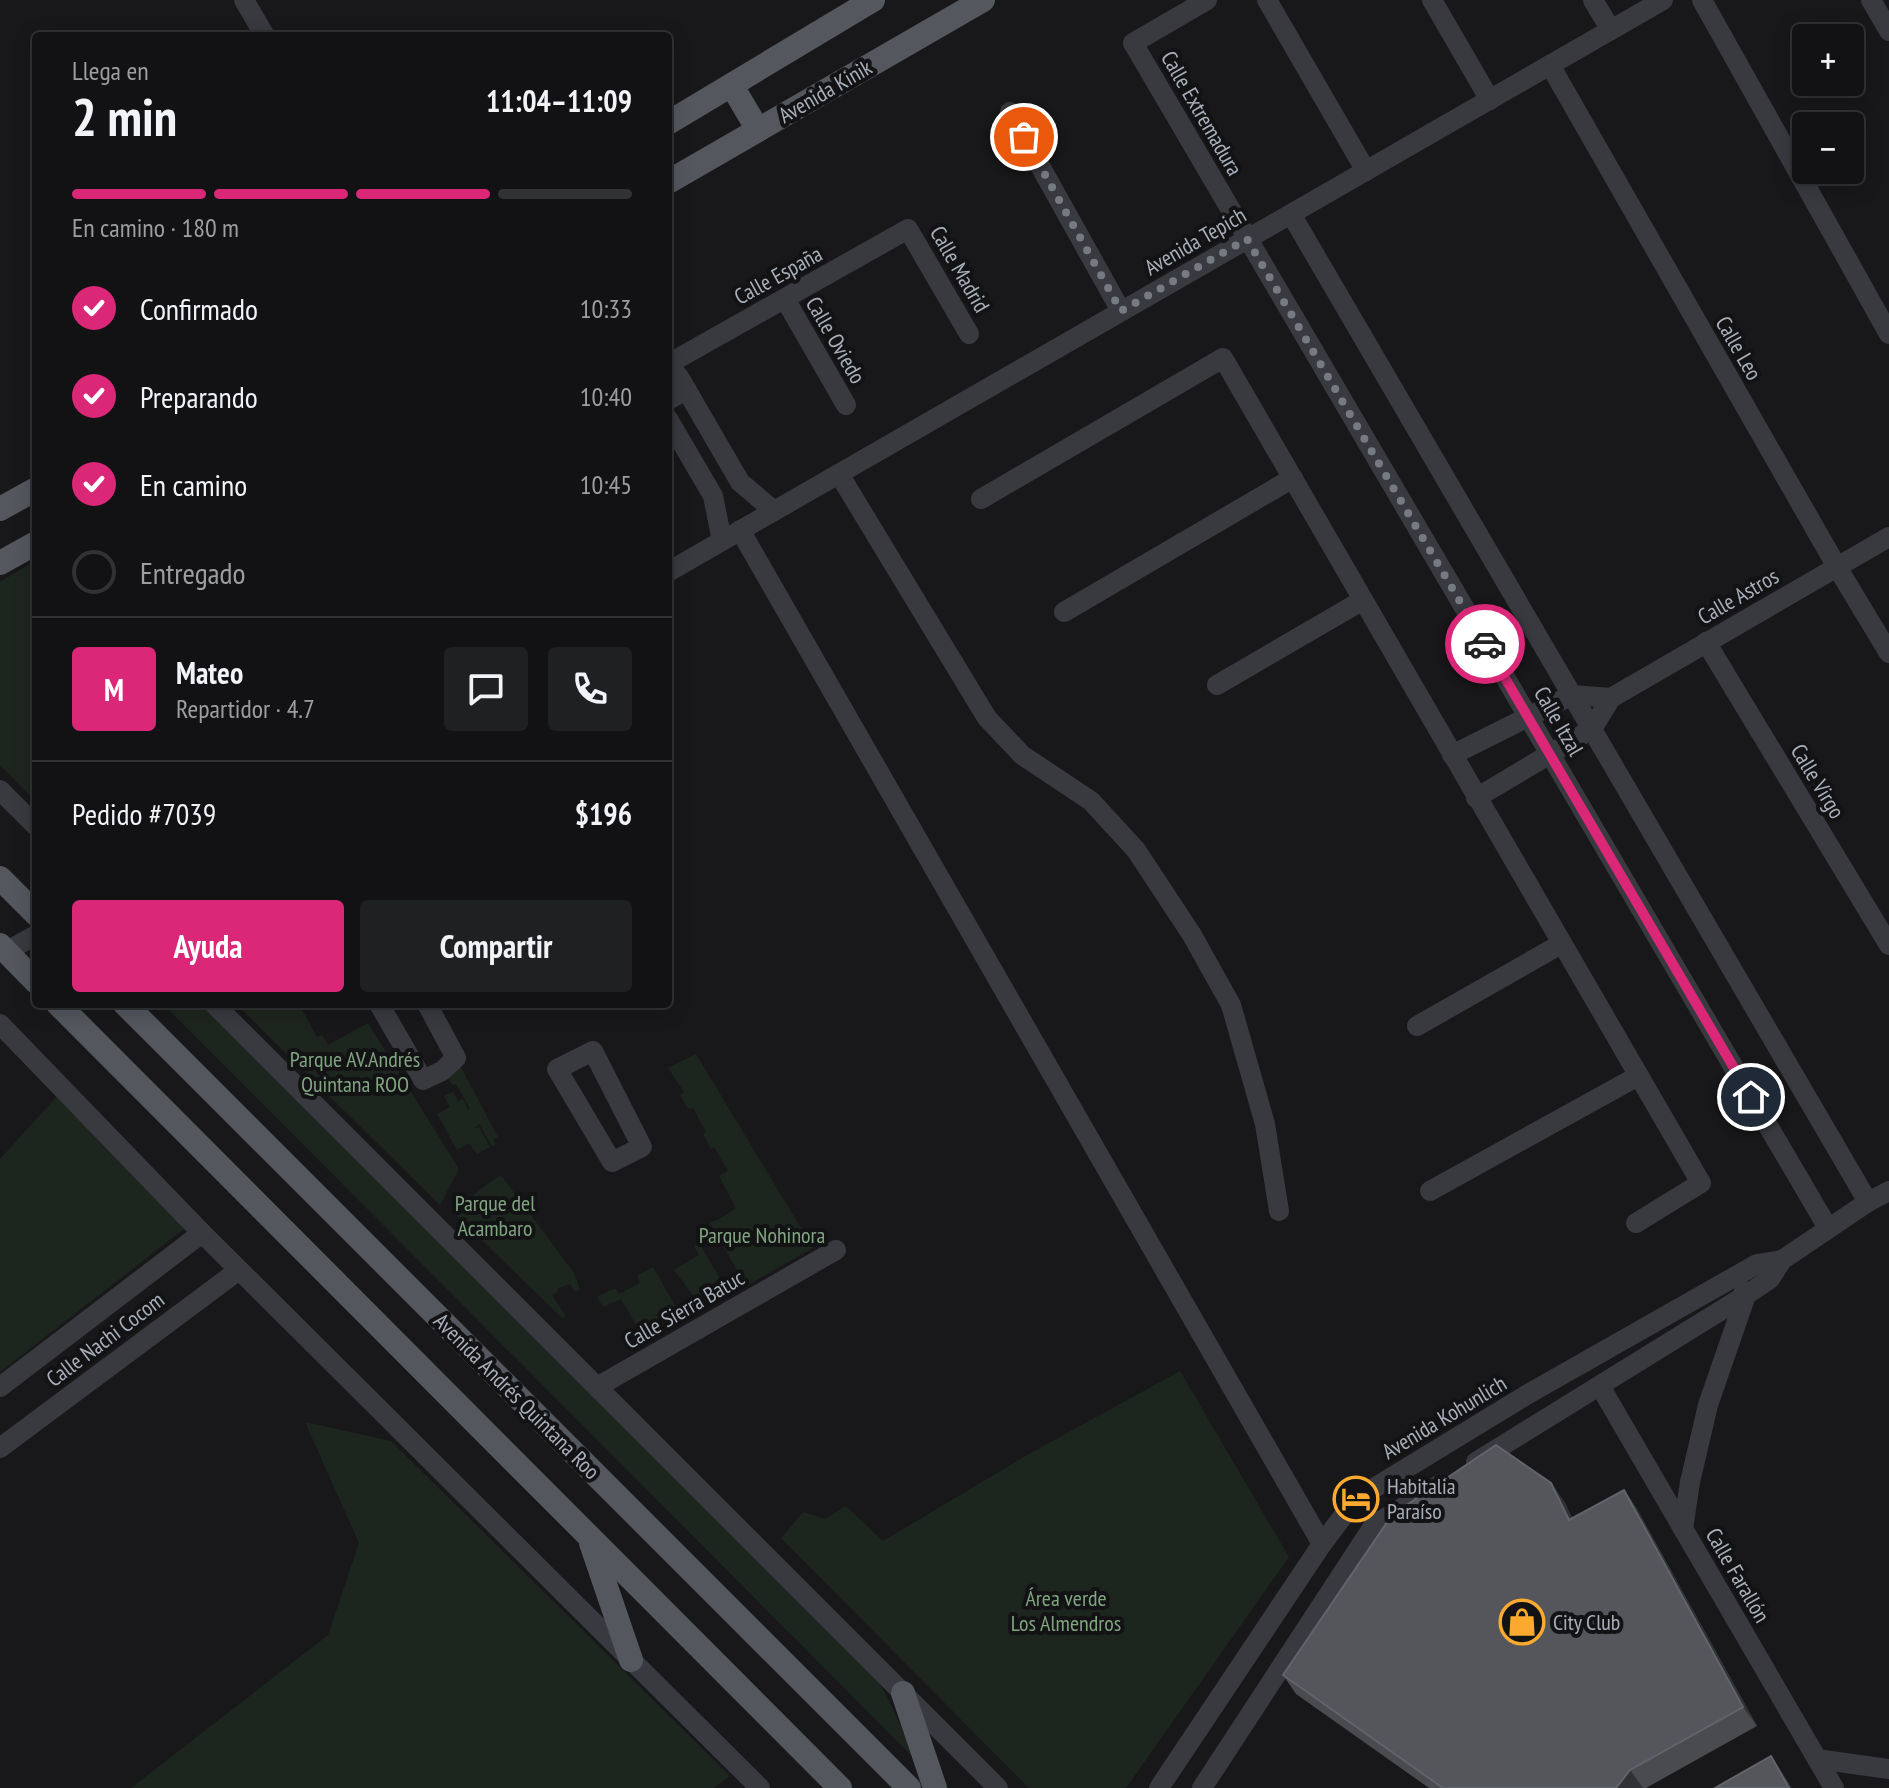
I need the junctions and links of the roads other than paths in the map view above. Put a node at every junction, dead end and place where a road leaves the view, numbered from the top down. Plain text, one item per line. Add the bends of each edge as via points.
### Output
1 (244, 0) edge
2 (873, 0) edge
3 (983, 0) edge
4 (1207, 0) edge
5 (1267, 0) edge
6 (1432, 0) edge
7 (1593, 0) edge
8 (1663, 0) edge
9 (1702, 0) edge
10 (1871, 0) edge
11 (956, 7) edge
12 (1611, 30) junction
13 (1889, 31) edge
14 (263, 32) edge
15 (1550, 65) junction
16 (732, 86) junction
17 (1490, 100) junction
18 (1010, 112) dead end
19 (672, 121) edge
20 (758, 130) junction
21 (1366, 171) junction
22 (672, 180) edge
23 (1291, 214) junction
24 (908, 229) joint
25 (1247, 239) junction
26 (785, 299) junction
27 (1121, 311) junction
28 (969, 334) dead end
29 (1889, 334) edge
30 (673, 373) edge
31 (846, 405) dead end
32 (672, 426) edge
33 (839, 474) junction
34 (1293, 478) junction
35 (32, 491) edge
36 (981, 499) dead end
37 (0, 509) edge
38 (774, 511) junction
39 (731, 536) junction
40 (1889, 537) edge
41 (32, 545) edge
42 (0, 563) edge
43 (1837, 567) junction
44 (672, 570) edge
45 (1363, 600) junction
46 (1064, 612) dead end
47 (1706, 642) junction
48 (1889, 653) edge
49 (1217, 685) dead end
50 (1572, 695) junction
51 (1611, 698) junction
52 (1528, 717) junction
53 (1592, 729) junction
54 (1550, 754) junction
55 (1452, 755) junction
56 (0, 790) edge
57 (1476, 798) junction
58 (32, 822) edge
59 (0, 878) edge
60 (32, 910) edge
61 (32, 937) edge
62 (1561, 944) junction
63 (1889, 945) edge
64 (3, 948) edge
65 (32, 978) edge
66 (62, 1008) edge
67 (129, 1008) edge
68 (218, 1008) edge
69 (381, 1008) edge
70 (429, 1008) edge
71 (0, 1024) edge
72 (1417, 1026) dead end
73 (593, 1051) joint
74 (1638, 1076) junction
75 (1430, 1191) dead end
76 (1889, 1191) edge
77 (1868, 1202) junction
78 (1279, 1211) dead end
79 (1636, 1223) dead end
80 (1828, 1228) junction
81 (202, 1233) junction
82 (836, 1250) dead end
83 (1782, 1260) junction
84 (239, 1270) junction
85 (1736, 1277) junction
86 (1746, 1295) junction
87 (1600, 1386) junction
88 (0, 1387) edge
89 (597, 1387) junction
90 (0, 1448) edge
91 (1683, 1529) junction
92 (589, 1537) junction
93 (1322, 1544) junction
94 (631, 1660) junction
95 (903, 1693) junction
96 (1817, 1759) junction
97 (1889, 1769) edge
98 (760, 1788) edge
99 (840, 1788) edge
100 (909, 1788) edge
101 (935, 1788) edge
102 (998, 1788) edge
103 (1159, 1788) edge
104 (1202, 1788) edge
105 (1834, 1788) edge

1 - 14 street
2 - 16 main road
3 - 11 main road, Avenida Kinik
4 - 25 street, Calle Extremadura via 1133,43
5 - 21 street
6 - 17 street
7 - 12 street
8 - 12 street, Avenida Tepich
9 - 29 street
10 - 13 street
11 - 20 main road, Avenida Kinik
12 - 15 street, Avenida Tepich
15 - 17 street, Avenida Tepich
15 - 43 street, Calle Leo
16 - 19 main road
16 - 20 main road
17 - 21 street, Avenida Tepich
18 - 27 street
20 - 22 main road, Avenida Kinik
21 - 23 street, Avenida Tepich
23 - 25 street, Avenida Tepich
23 - 50 street, Calle Itzal
24 - 26 street, Calle España
24 - 28 street, Calle Madrid
25 - 27 street, Avenida Tepich
25 - 52 street, Calle Itzal
26 - 30 street, Calle España
26 - 31 street, Calle Oviedo
27 - 33 street, Avenida Tepich
30 - 38 street via 740,482
32 - 39 street
33 - 38 street, Avenida Tepich
33 - 78 street via 987,718 1022,755 1091,801 1136,850 1192,935 1231,1005 1265,1124
34 - 36 street via 1223,358
34 - 45 street
34 - 46 street
35 - 37 main road
38 - 39 street, Avenida Tepich
39 - 44 street, Avenida Tepich
39 - 93 street
40 - 43 street, Calle Astros
41 - 42 main road
43 - 47 street, Calle Astros
43 - 48 street, Calle Leo
45 - 49 street
45 - 55 street
47 - 51 street, Calle Astros
47 - 63 street, Calle Virgo
50 - 51 street
50 - 52 street
50 - 53 street, Calle Itzal
51 - 53 street, Calle Astros
52 - 54 street, Calle Itzal
52 - 55 street
53 - 54 street
53 - 77 street, Calle Itzal
54 - 57 street
54 - 80 street, Calle Itzal
55 - 57 street
56 - 58 street
57 - 62 street
59 - 60 main road
61 - 64 street
62 - 72 street
62 - 74 street
64 - 65 main road
66 - 92 main road
67 - 100 main road, Avenida Andrés Quintana Roo
68 - 89 street
69 - 70 street via 423,1080 456,1058
71 - 81 street
73 - 73 street via 642,1147 612,1162 557,1069
74 - 75 street
74 - 79 street via 1701,1183
76 - 77 street, Avenida Kohunlich
77 - 80 street, Avenida Kohunlich
80 - 83 street, Avenida Kohunlich
81 - 84 street
81 - 88 street, Calle Nachi Cocom
82 - 89 street, Calle Sierra Batuc
83 - 85 street, Avenida Kohunlich via 1757,1264
83 - 86 street, Avenida Kohunlich via 1770,1279
84 - 90 street, Calle Nachi Cocom
84 - 94 street
85 - 86 street
85 - 93 street, Avenida Kohunlich via 1356,1499
86 - 87 street, Avenida Kohunlich
86 - 91 street via 1708,1405
87 - 91 street, Calle Farallón
87 - 104 street, Avenida Kohunlich via 1374,1525
89 - 95 street
91 - 96 street, Calle Farallón
92 - 94 main road
92 - 99 main road
93 - 103 street, Avenida Kohunlich
94 - 98 street
95 - 101 main road
95 - 102 street
96 - 97 street
96 - 105 street, Calle Farallón

